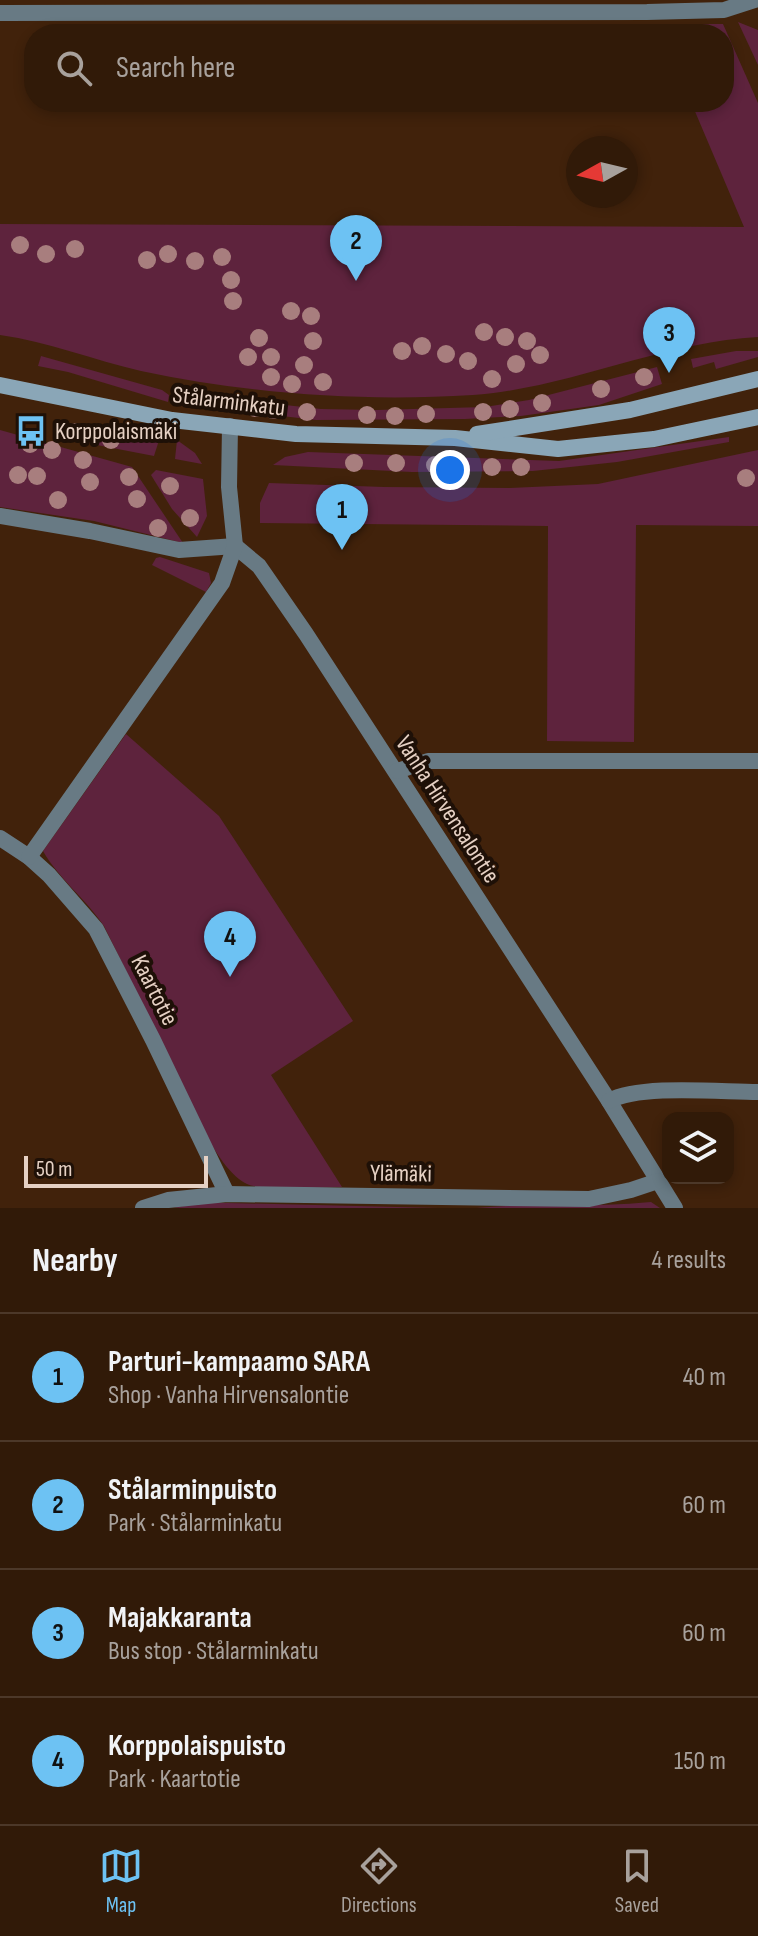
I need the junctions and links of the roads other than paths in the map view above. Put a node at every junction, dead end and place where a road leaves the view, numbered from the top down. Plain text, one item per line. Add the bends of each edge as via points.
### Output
1 (755, 0) edge
2 (0, 13) edge
3 (758, 379) edge
4 (0, 385) edge
5 (758, 417) edge
6 (230, 426) junction
7 (455, 438) junction
8 (0, 516) edge
9 (235, 546) junction
10 (758, 761) edge
11 (397, 771) junction
12 (0, 838) edge
13 (29, 857) junction
14 (758, 1092) edge
15 (609, 1101) junction
16 (658, 1181) junction
17 (227, 1194) junction
18 (143, 1208) edge
19 (675, 1208) edge

1 - 2 street via 724,10 647,12
3 - 7 main road, Stålarminkatu via 630,410
4 - 6 main road, Stålarminkatu via 172,420
5 - 7 main road, Stålarminkatu via 588,447 558,449
6 - 7 main road, Stålarminkatu via 359,437
6 - 9 street
8 - 9 street via 179,550
9 - 11 street, Vanha Hirvensalontie via 259,566
9 - 13 street via 222,583
10 - 11 street via 428,761
11 - 15 street, Vanha Hirvensalontie
12 - 13 street, Kaartotie
13 - 17 street, Kaartotie via 96,929
14 - 15 street via 649,1092
15 - 16 street, Vanha Hirvensalontie
16 - 17 street, Ylämäki via 589,1199
16 - 19 street, Vanha Hirvensalontie
17 - 18 street, Ylämäki

